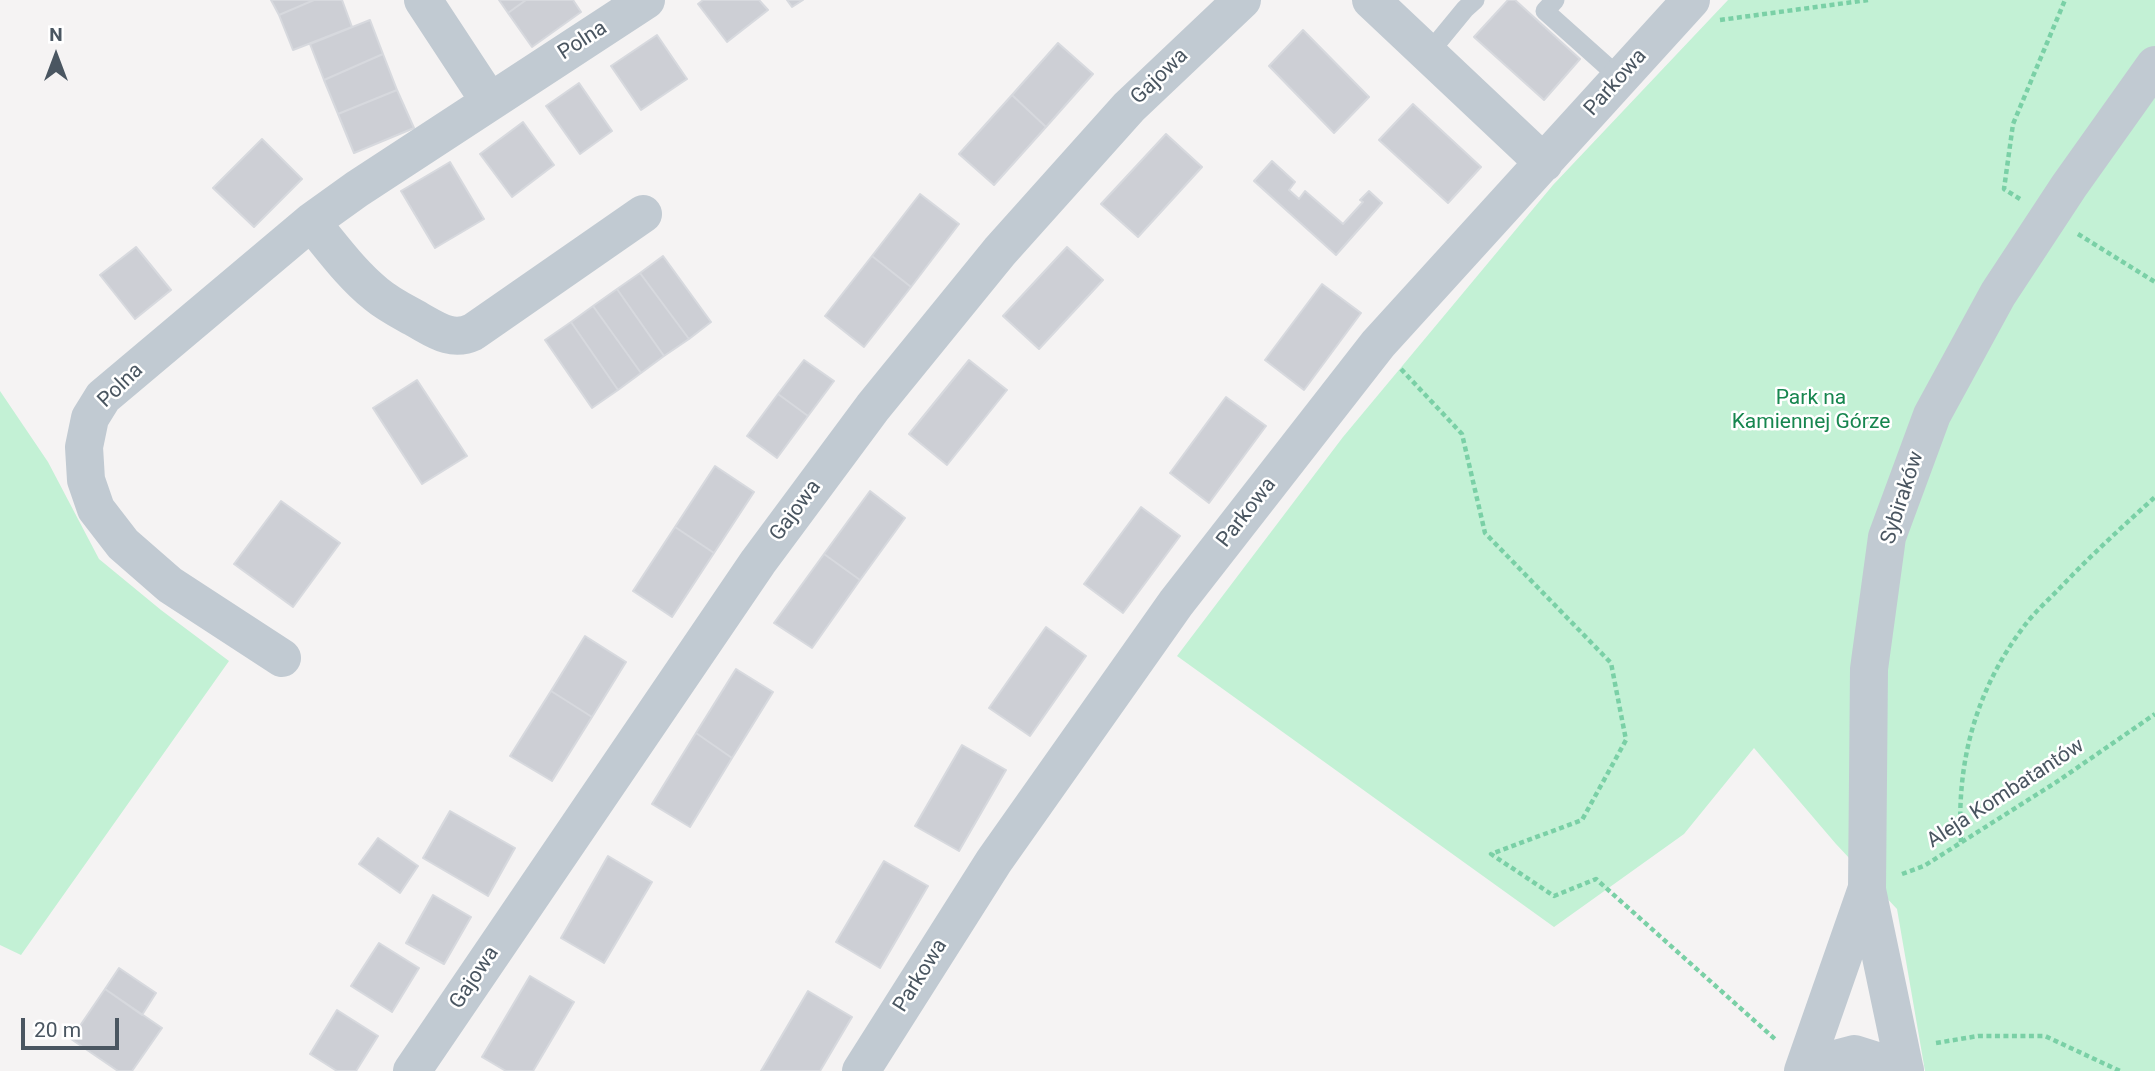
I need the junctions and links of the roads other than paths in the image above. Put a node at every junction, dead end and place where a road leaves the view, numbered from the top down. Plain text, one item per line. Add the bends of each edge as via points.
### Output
1 (423, 0) edge
2 (646, 0) edge
3 (1242, 0) edge
4 (1371, 0) edge
5 (1475, 0) edge
6 (1555, 0) edge
7 (1700, 11) edge
8 (1427, 54) junction
9 (2155, 65) edge
10 (1620, 78) junction
11 (490, 102) junction
12 (1544, 163) junction
13 (643, 214) dead end
14 (312, 222) junction
15 (282, 659) dead end
16 (1867, 888) junction
17 (1903, 1063) edge
18 (1804, 1069) edge
19 (412, 1071) edge
20 (861, 1071) edge

1 - 11 street
2 - 11 street, Polna
3 - 19 street, Gajowa via 1129,107 1000,251 873,407 758,562
4 - 8 street
5 - 8 lane
6 - 10 lane via 1545,11
7 - 10 street, Parkowa
8 - 12 street
9 - 16 street, Sybiraków via 1998,294 1932,415 1887,537 1869,669
10 - 12 street, Parkowa
11 - 14 street, Polna
12 - 20 street, Parkowa via 1378,344 1168,614 994,861
13 - 14 street via 473,332 454,337 378,296
14 - 15 street, Polna via 103,397 90,418 84,447 86,480 96,509 123,544 170,585
16 - 17 street
16 - 18 street, Sybiraków
17 - 18 street via 1854,1054

